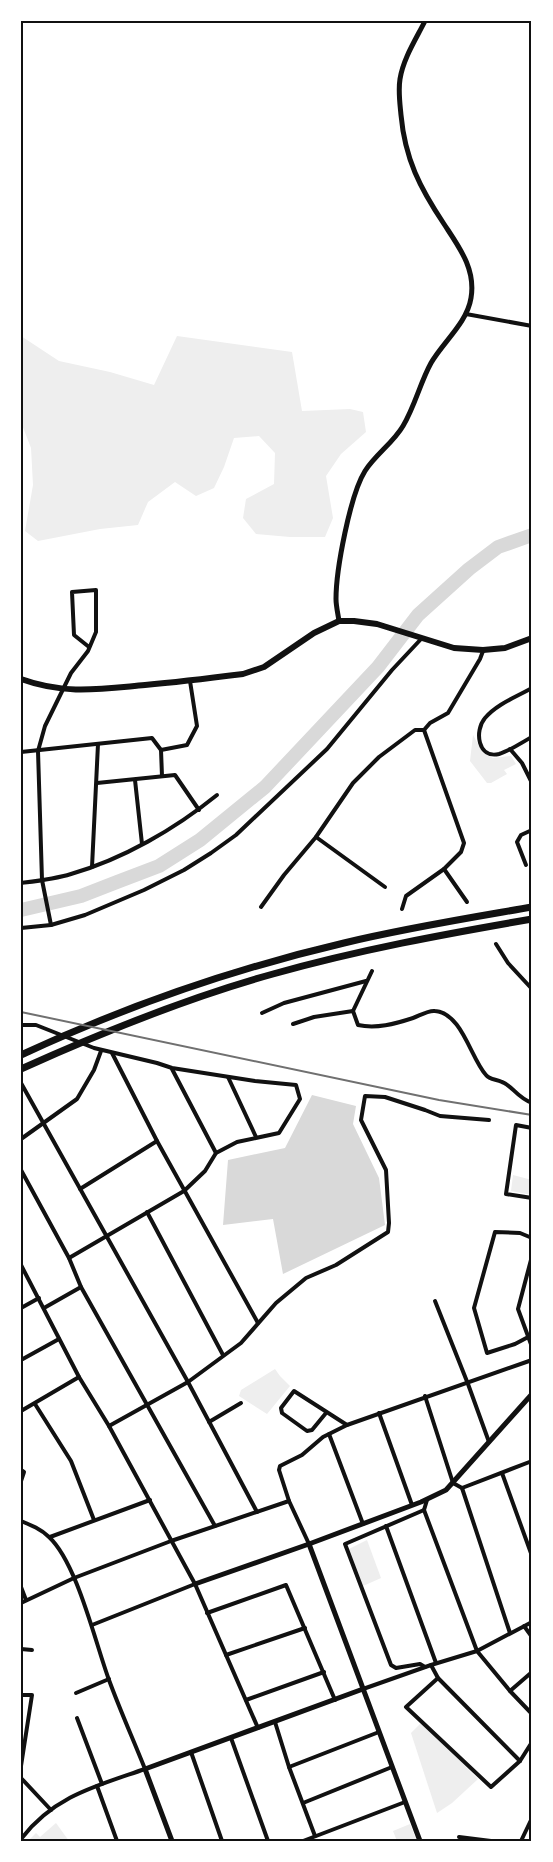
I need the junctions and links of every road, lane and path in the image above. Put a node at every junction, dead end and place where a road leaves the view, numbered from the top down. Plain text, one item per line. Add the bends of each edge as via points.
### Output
1 (425, 21) edge
2 (466, 314) junction
3 (532, 326) edge
4 (339, 621) junction
5 (422, 638) junction
6 (532, 638) edge
7 (89, 647) junction
8 (483, 650) junction
9 (21, 679) edge
10 (190, 681) junction
11 (532, 688) edge
12 (64, 690) junction
13 (424, 730) junction
14 (532, 736) edge
15 (98, 744) junction
16 (510, 749) junction
17 (161, 750) junction
18 (39, 751) junction
19 (21, 752) edge
20 (162, 776) junction
21 (135, 780) junction
22 (97, 783) junction
23 (532, 783) edge
24 (217, 795) dead end
25 (199, 810) junction
26 (532, 830) edge
27 (316, 837) junction
28 (142, 845) junction
29 (526, 865) dead end
30 (92, 867) junction
31 (444, 869) junction
32 (42, 880) junction
33 (21, 883) edge
34 (385, 887) dead end
35 (467, 902) dead end
36 (261, 907) dead end
37 (532, 907) edge
38 (402, 909) dead end
39 (532, 919) edge
40 (51, 925) junction
41 (21, 928) edge
42 (496, 944) dead end
43 (372, 971) dead end
44 (366, 981) junction
45 (532, 989) edge
46 (353, 1011) junction
47 (261, 1013) dead end
48 (21, 1024) edge
49 (293, 1024) dead end
50 (101, 1051) junction
51 (111, 1052) junction
52 (21, 1055) edge
53 (172, 1068) junction
54 (21, 1069) edge
55 (228, 1077) junction
56 (21, 1083) edge
57 (532, 1103) edge
58 (489, 1120) dead end
59 (45, 1123) junction
60 (532, 1128) edge
61 (256, 1137) junction
62 (21, 1139) edge
63 (156, 1141) junction
64 (216, 1153) junction
65 (21, 1170) edge
66 (80, 1189) junction
67 (184, 1191) junction
68 (532, 1198) edge
69 (147, 1212) junction
70 (106, 1236) junction
71 (532, 1238) edge
72 (532, 1256) edge
73 (69, 1258) junction
74 (21, 1265) edge
75 (81, 1287) junction
76 (39, 1298) junction
77 (435, 1301) dead end
78 (21, 1308) edge
79 (44, 1308) junction
80 (258, 1323) junction
81 (531, 1336) edge
82 (59, 1339) junction
83 (532, 1347) edge
84 (223, 1355) junction
85 (21, 1360) edge
86 (532, 1360) edge
87 (79, 1377) junction
88 (188, 1382) junction
89 (468, 1384) junction
90 (532, 1394) edge
91 (425, 1396) junction
92 (241, 1403) dead end
93 (35, 1404) junction
94 (147, 1405) junction
95 (21, 1411) edge
96 (326, 1413) junction
97 (379, 1413) junction
98 (209, 1422) junction
99 (347, 1425) junction
100 (109, 1426) junction
101 (329, 1434) junction
102 (489, 1442) junction
103 (532, 1461) edge
104 (21, 1470) edge
105 (502, 1473) junction
106 (21, 1481) edge
107 (453, 1483) junction
108 (462, 1488) junction
109 (427, 1499) junction
110 (150, 1500) junction
111 (289, 1501) junction
112 (412, 1505) junction
113 (424, 1510) junction
114 (257, 1512) junction
115 (93, 1520) junction
116 (21, 1521) edge
117 (363, 1524) junction
118 (215, 1526) junction
119 (386, 1526) junction
120 (50, 1537) junction
121 (171, 1541) junction
122 (309, 1544) junction
123 (532, 1556) edge
124 (74, 1578) junction
125 (195, 1584) junction
126 (21, 1587) edge
127 (26, 1600) junction
128 (21, 1603) edge
129 (207, 1613) junction
130 (532, 1622) edge
131 (92, 1625) junction
132 (524, 1626) junction
133 (305, 1628) junction
134 (510, 1633) junction
135 (532, 1637) edge
136 (21, 1649) edge
137 (32, 1650) dead end
138 (477, 1652) junction
139 (226, 1655) junction
140 (434, 1664) junction
141 (425, 1667) junction
142 (324, 1672) junction
143 (532, 1672) edge
144 (438, 1678) junction
145 (109, 1679) junction
146 (363, 1689) junction
147 (510, 1691) junction
148 (76, 1693) dead end
149 (21, 1695) edge
150 (246, 1700) junction
151 (335, 1700) junction
152 (532, 1714) edge
153 (77, 1718) dead end
154 (275, 1722) junction
155 (258, 1728) junction
156 (379, 1732) junction
157 (231, 1738) junction
158 (532, 1742) edge
159 (191, 1752) junction
160 (520, 1761) junction
161 (21, 1766) edge
162 (289, 1767) junction
163 (392, 1767) junction
164 (145, 1769) junction
165 (21, 1778) edge
166 (99, 1785) junction
167 (405, 1802) junction
168 (303, 1803) junction
169 (51, 1810) junction
170 (532, 1818) edge
171 (315, 1836) junction
172 (459, 1837) dead end
173 (21, 1839) edge
174 (114, 1840) edge
175 (171, 1841) edge
176 (222, 1841) edge
177 (268, 1841) edge
178 (303, 1841) edge
179 (420, 1841) edge
180 (491, 1841) edge
181 (521, 1841) edge

1 - 2 street via 410,48 400,79 403,137 419,183 470,270 471,300
2 - 3 street
2 - 4 street via 430,365 402,428 366,469 358,485 338,577
4 - 5 main road via 378,624
4 - 10 main road via 264,667
5 - 8 main road via 454,648
5 - 40 street via 327,749 236,835 200,861 144,890
6 - 8 main road via 505,648
7 - 7 street via 96,632 96,590 72,592 74,635
7 - 12 street via 70,673
8 - 13 street via 448,712
9 - 12 main road
10 - 12 main road
10 - 17 street via 198,726 187,745
11 - 16 street via 494,710 480,726 479,742 490,754
12 - 18 street via 45,726
13 - 27 street via 415,730 379,757 353,783
13 - 31 street via 464,843 461,852
14 - 16 street
15 - 17 street via 152,738
15 - 18 street
15 - 22 street
16 - 23 street
17 - 20 street
18 - 19 street
18 - 32 street
20 - 21 street
20 - 25 street via 175,775
21 - 22 street
21 - 28 street
22 - 30 street
24 - 25 street
25 - 28 street
26 - 29 street via 520,835 517,842
27 - 34 street
27 - 36 street
28 - 30 street
30 - 32 street
31 - 35 street
31 - 38 street via 406,896
32 - 33 street
32 - 40 street
37 - 52 highway via 345,942 265,964 157,1000
39 - 54 highway via 356,952 272,974 184,1003
40 - 41 street
42 - 45 street
43 - 44 street
44 - 46 street
44 - 47 street
46 - 49 street
46 - 57 street via 358,1025 366,1027 394,1024 434,1011 447,1016 465,1035 488,1078 504,1082
48 - 50 street via 36,1025
50 - 51 street
50 - 59 street via 76,1100
51 - 53 street
51 - 63 street
53 - 55 street
53 - 64 street
55 - 61 street
55 - 61 street via 296,1085 300,1099 279,1132
56 - 59 street
58 - 80 street via 440,1116 385,1097 365,1096 361,1120 386,1170 387,1232 336,1265 306,1278
59 - 62 street
59 - 66 street
60 - 68 street via 516,1125 506,1194
61 - 64 street
63 - 66 street
63 - 67 street
64 - 67 street via 206,1170
65 - 73 street
66 - 70 street
67 - 69 street
67 - 80 street
69 - 70 street
69 - 84 street
70 - 73 street
70 - 88 street
71 - 81 street via 520,1233 495,1232 474,1308 487,1353
72 - 81 street via 518,1309
73 - 75 street
74 - 76 street
75 - 79 street
75 - 94 street
76 - 78 street
76 - 79 street
77 - 89 street
79 - 82 street
80 - 84 street via 241,1343
81 - 83 street
82 - 85 street
82 - 87 street
84 - 88 street
86 - 89 street
87 - 93 street
87 - 100 street
88 - 94 street
88 - 98 street
89 - 91 street
89 - 102 street
90 - 102 street
91 - 97 street
91 - 107 street
92 - 98 street
93 - 95 street
93 - 115 street via 72,1461
94 - 100 street
94 - 118 street
96 - 96 street via 294,1390 281,1408 282,1413 307,1431
96 - 99 street
97 - 99 street
97 - 112 street
98 - 114 street
99 - 101 street
100 - 110 street
101 - 111 street via 280,1466
101 - 117 street
102 - 107 street
103 - 105 street
104 - 106 street
105 - 108 street
105 - 123 street
107 - 108 street
107 - 109 street
108 - 134 street
109 - 112 street
109 - 113 street
110 - 115 street
110 - 121 street
111 - 114 street
111 - 122 street
112 - 117 street
113 - 119 street
113 - 138 street
114 - 118 street
115 - 120 street
116 - 120 street
117 - 122 street
118 - 121 street
119 - 140 street
119 - 141 street via 345,1544 391,1665
120 - 124 street
121 - 124 street
121 - 125 street
122 - 125 street
122 - 146 street
124 - 127 street
124 - 131 street
125 - 129 street
125 - 131 street
126 - 127 street
127 - 128 street
129 - 133 street via 286,1585
129 - 139 street
130 - 132 street
131 - 145 street
132 - 134 street
132 - 135 street
133 - 139 street
133 - 142 street
134 - 138 street
136 - 137 street
138 - 140 street
138 - 147 street
139 - 150 street
140 - 141 street
140 - 144 street
141 - 146 street
142 - 150 street
142 - 151 street
143 - 147 street
144 - 160 street
144 - 160 street via 406,1707 491,1787
145 - 148 street
145 - 164 street
146 - 151 street
146 - 156 street
147 - 152 street
149 - 161 street via 32,1695
150 - 155 street
151 - 154 street
153 - 166 street
154 - 155 street
154 - 162 street
155 - 157 street
156 - 162 street
156 - 163 street
157 - 159 street
157 - 177 street
158 - 160 street
159 - 164 street
159 - 176 street
162 - 168 street
163 - 167 street
163 - 168 street
164 - 166 street
164 - 175 street
165 - 169 street
166 - 169 street
166 - 174 street
167 - 171 street
167 - 179 street
168 - 171 street
169 - 173 street
170 - 181 street
171 - 178 street
172 - 180 street

